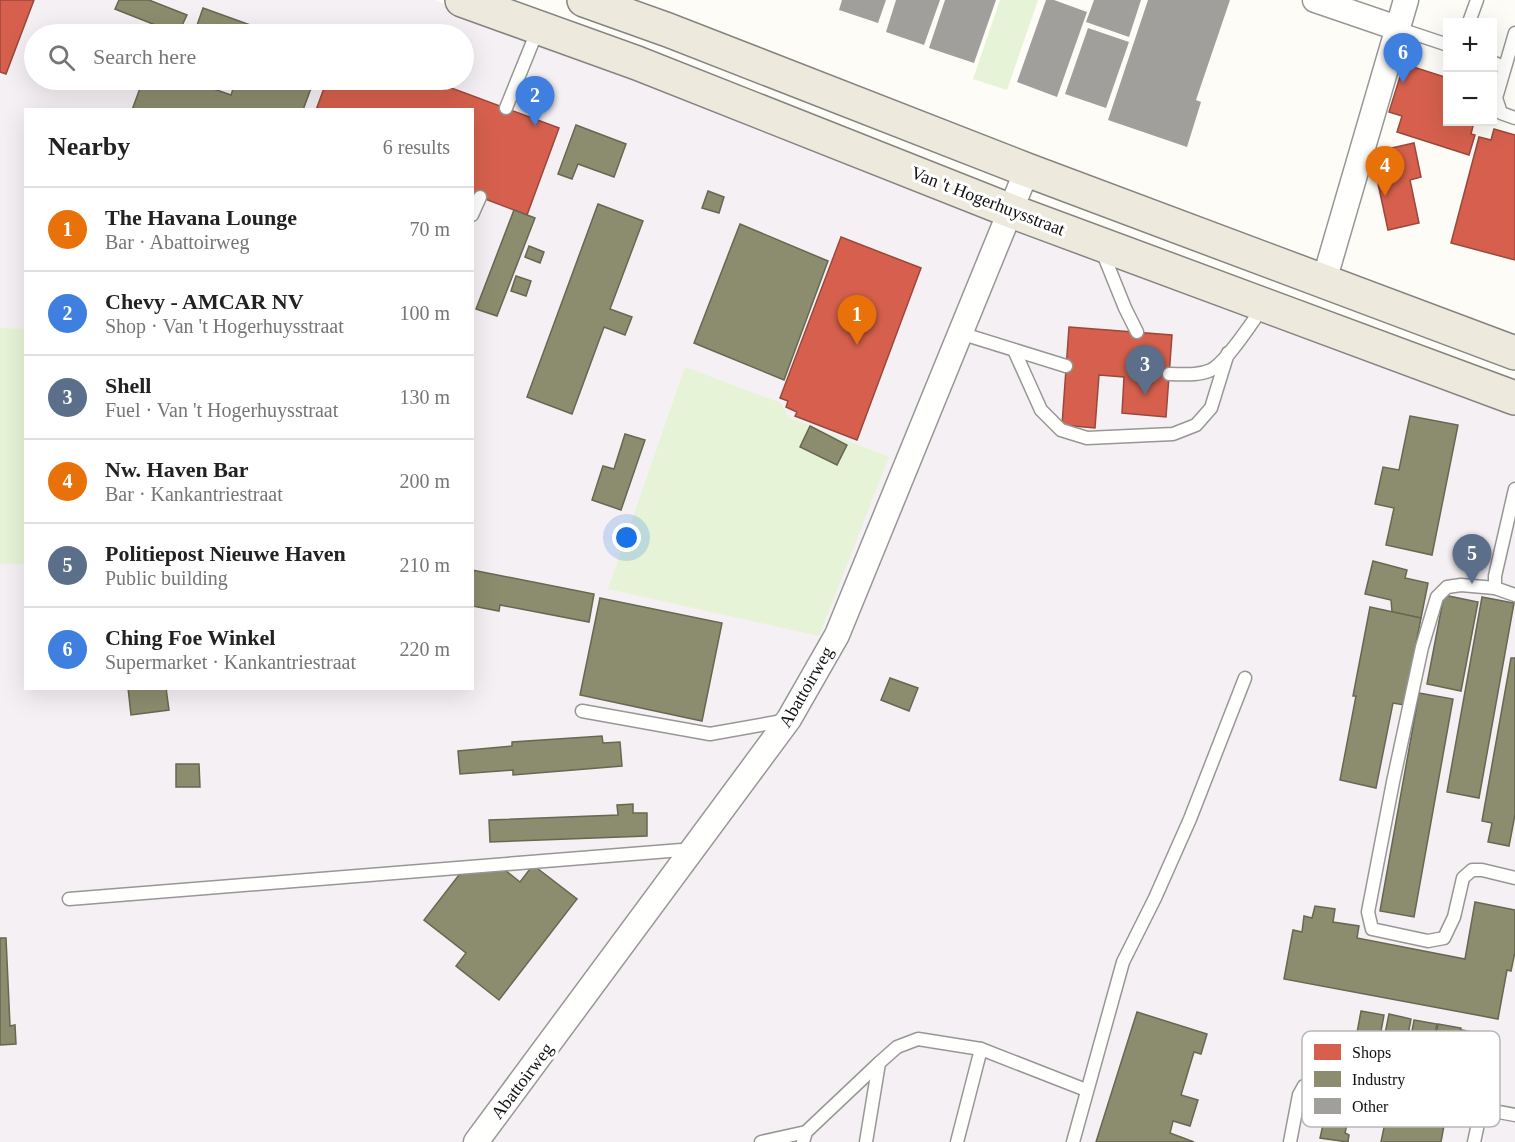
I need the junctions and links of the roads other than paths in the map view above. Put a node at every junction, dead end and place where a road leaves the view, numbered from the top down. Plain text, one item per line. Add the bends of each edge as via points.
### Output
1 (462, 0) edge
2 (584, 0) edge
3 (1315, 0) edge
4 (1406, 0) edge
5 (1477, 0) edge
6 (1470, 18) edge
7 (538, 28) junction
8 (1397, 28) junction
9 (1515, 33) edge
10 (1443, 43) edge
11 (1498, 64) edge
12 (506, 108) dead end
13 (1515, 118) edge
14 (1027, 170) junction
15 (480, 197) dead end
16 (474, 210) edge
17 (1011, 211) junction
18 (1100, 244) junction
19 (1324, 280) junction
20 (1264, 305) junction
21 (960, 333) junction
22 (1137, 333) dead end
23 (1014, 350) junction
24 (1228, 353) junction
25 (1515, 353) edge
26 (1066, 366) dead end
27 (1169, 374) dead end
28 (1515, 398) edge
29 (1515, 489) edge
30 (1495, 588) junction
31 (1515, 595) edge
32 (1245, 678) dead end
33 (582, 711) dead end
34 (789, 719) junction
35 (695, 849) junction
36 (1515, 878) edge
37 (69, 899) dead end
38 (981, 1048) junction
39 (879, 1063) junction
40 (1086, 1090) junction
41 (1302, 1090) edge
42 (1500, 1113) edge
43 (1515, 1115) edge
44 (1477, 1127) edge
45 (805, 1137) edge
46 (476, 1142) edge
47 (761, 1142) edge
48 (866, 1142) edge
49 (957, 1142) edge
50 (1073, 1142) edge
51 (1290, 1142) edge
52 (1474, 1142) edge

1 - 7 main road, Van 't Hogerhuysstraat
2 - 14 main road
3 - 8 street
4 - 8 street
5 - 6 lane
7 - 12 lane
7 - 17 main road, Van 't Hogerhuysstraat via 637,63
8 - 10 lane
8 - 19 street
9 - 11 lane
11 - 13 lane via 1496,98 1501,113
14 - 17 street, Abattoirweg
14 - 19 main road
15 - 16 lane
17 - 18 main road, Van 't Hogerhuysstraat
17 - 21 street, Abattoirweg
18 - 20 main road, Van 't Hogerhuysstraat
18 - 22 lane
19 - 25 main road
20 - 24 lane
20 - 28 main road, Van 't Hogerhuysstraat
21 - 23 lane
21 - 34 street, Abattoirweg via 837,634
23 - 24 lane via 1041,410 1061,430 1087,438 1173,434 1196,425 1211,408
23 - 26 lane
24 - 27 lane via 1213,369 1195,375
29 - 30 lane
30 - 31 lane
30 - 36 lane via 1447,587 1437,597 1422,647 1393,782 1368,912 1372,929 1428,941 1444,938 1454,917 1463,878 1472,870
32 - 40 lane via 1190,819 1123,962
33 - 34 lane via 710,734
34 - 35 street, Abattoirweg
35 - 37 lane
35 - 46 street, Abattoirweg
38 - 39 lane via 918,1039 897,1047
38 - 40 lane
38 - 49 lane
39 - 45 lane
39 - 48 lane
40 - 50 lane
41 - 51 lane
42 - 43 lane
44 - 52 lane
45 - 47 lane

